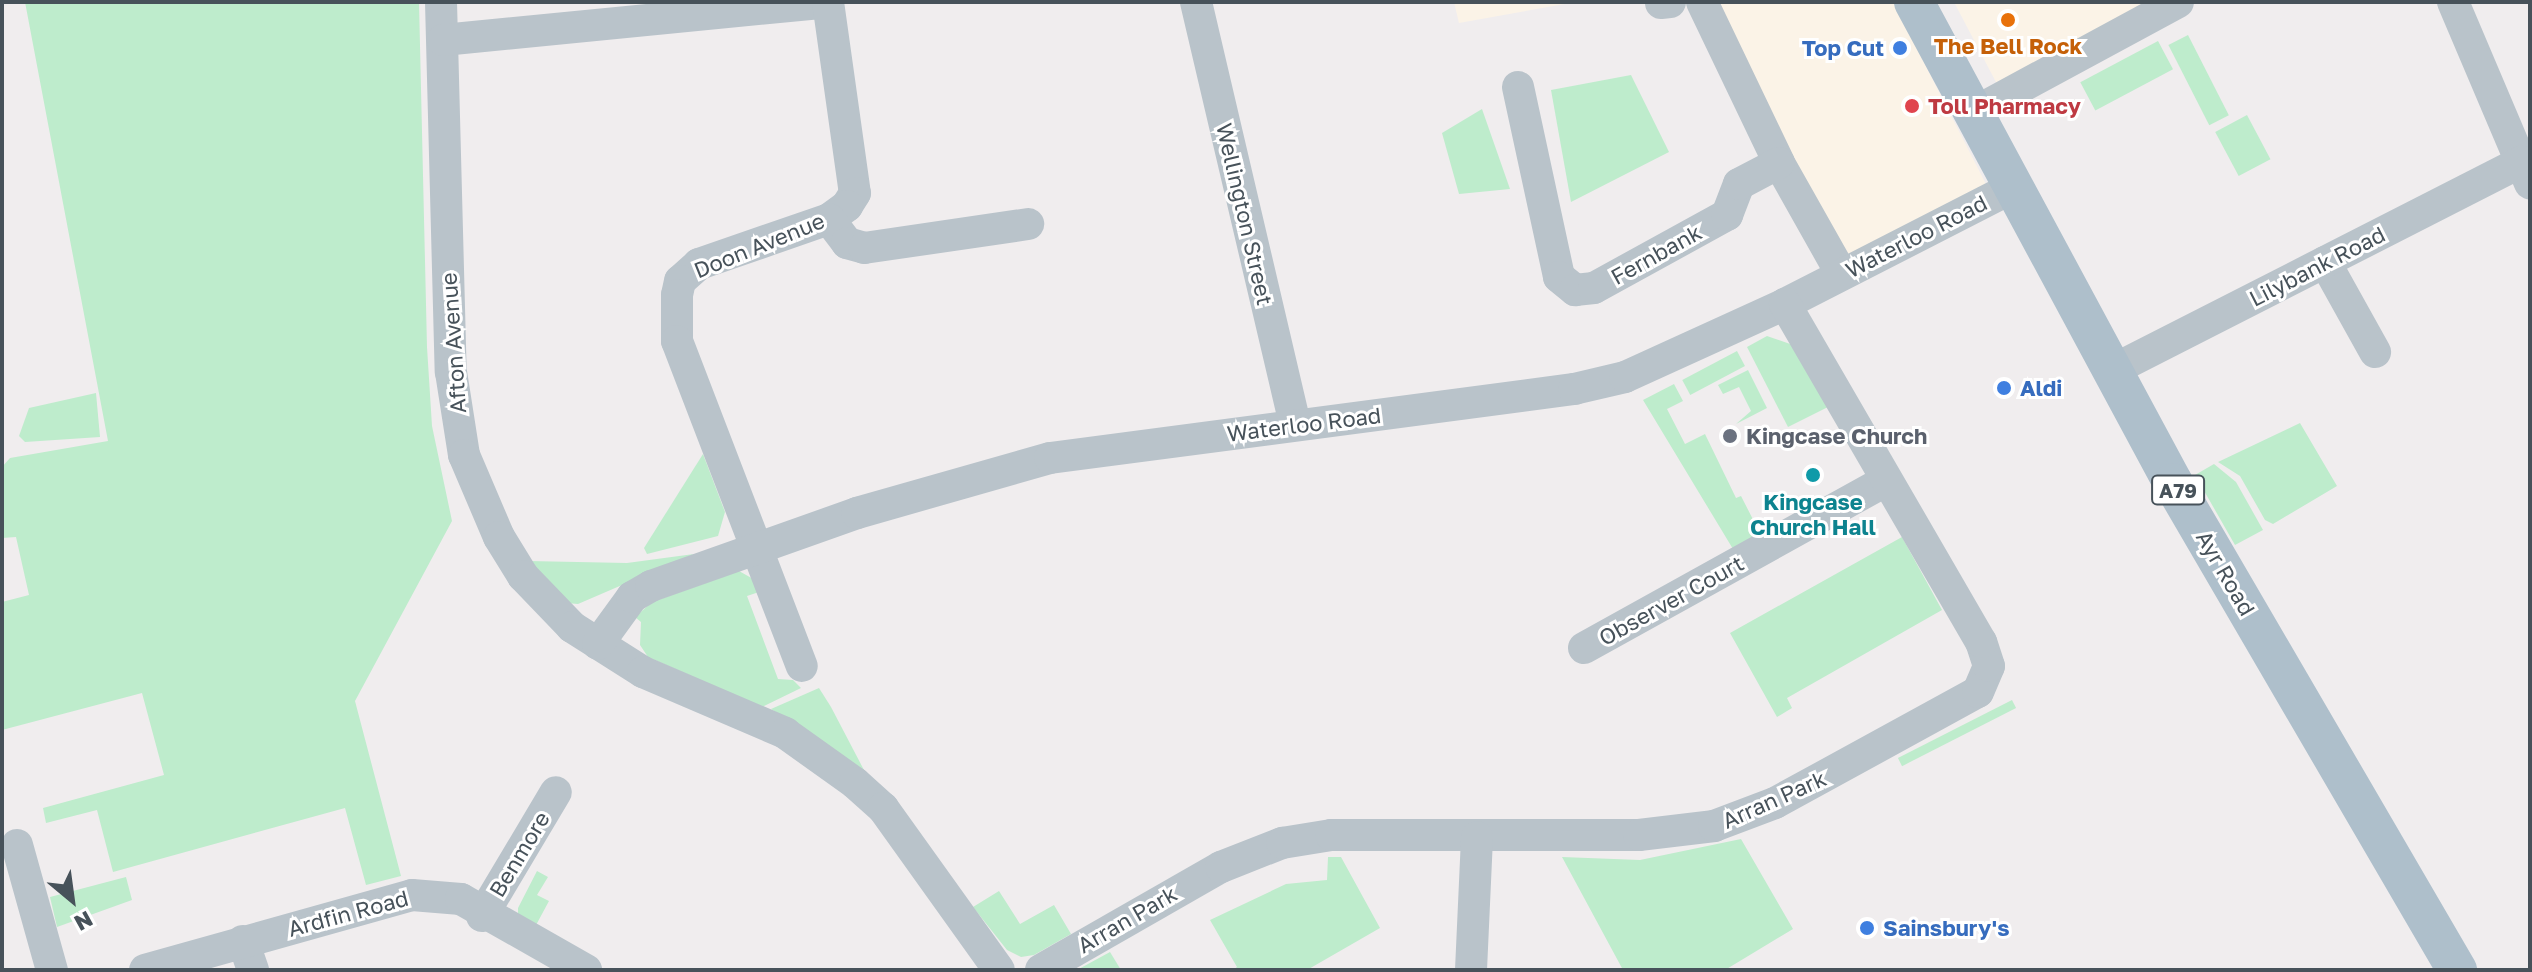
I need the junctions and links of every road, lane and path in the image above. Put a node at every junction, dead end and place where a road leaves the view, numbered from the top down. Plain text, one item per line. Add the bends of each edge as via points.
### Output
1 (441, 2) edge
2 (828, 2) edge
3 (1196, 2) edge
4 (1702, 2) edge
5 (1914, 2) edge
6 (2178, 2) edge
7 (2453, 2) edge
8 (443, 40) junction
9 (1518, 87) dead end
10 (1973, 113) junction
11 (1779, 163) junction
12 (2526, 172) edge
13 (2012, 188) junction
14 (829, 219) junction
15 (1028, 224) dead end
16 (2325, 262) junction
17 (1841, 273) junction
18 (1785, 304) junction
19 (2375, 352) dead end
20 (2113, 370) junction
21 (1295, 425) junction
22 (1884, 482) junction
23 (753, 548) junction
24 (598, 644) junction
25 (1584, 648) dead end
26 (802, 666) dead end
27 (556, 792) dead end
28 (1477, 837) junction
29 (17, 845) dead end
30 (482, 916) junction
31 (248, 956) edge
32 (52, 970) edge
33 (145, 970) edge
34 (586, 970) edge
35 (999, 970) edge
36 (1041, 970) edge
37 (1471, 970) edge
38 (2457, 970) edge

1 - 8 street, Afton Avenue
2 - 8 street, Doon Avenue
2 - 14 street, Doon Avenue via 855,193
3 - 21 street, Wellington Street
4 - 11 street
5 - 10 main road, Ayr Road / A79
6 - 10 street
7 - 12 street
8 - 24 street, Afton Avenue via 451,372 464,455 478,494 523,576 572,627
9 - 11 street, Fernbank via 1559,277 1575,290 1594,288 1727,215 1739,184
10 - 13 main road, Ayr Road / A79
11 - 17 street
12 - 16 street, Lilybank Road
13 - 17 street, Waterloo Road
13 - 20 main road, Ayr Road / A79
14 - 15 street via 847,243 864,248
14 - 23 street, Doon Avenue via 699,264 680,281 677,341
16 - 19 street
16 - 20 street, Lilybank Road
17 - 18 street, Waterloo Road
18 - 21 street, Waterloo Road via 1625,377 1574,389
18 - 22 street, Arran Park
20 - 38 main road, Ayr Road / A79
21 - 23 street, Waterloo Road via 1050,458
22 - 25 street, Observer Court
22 - 28 street, Arran Park via 1981,642 1989,666 1978,692 1775,803 1714,826 1664,834
23 - 24 street, Waterloo Road via 632,597
23 - 26 street, Doon Avenue via 766,568
24 - 35 street, Afton Avenue via 643,672 785,733 837,768 883,808
27 - 30 street, Benmore
28 - 36 street, Arran Park via 1331,835 1282,843 1221,867
28 - 37 street
29 - 32 street
30 - 31 street, Ardfin Road via 461,899 412,895
30 - 34 street, Ardfin Road
31 - 33 street, Ardfin Road

